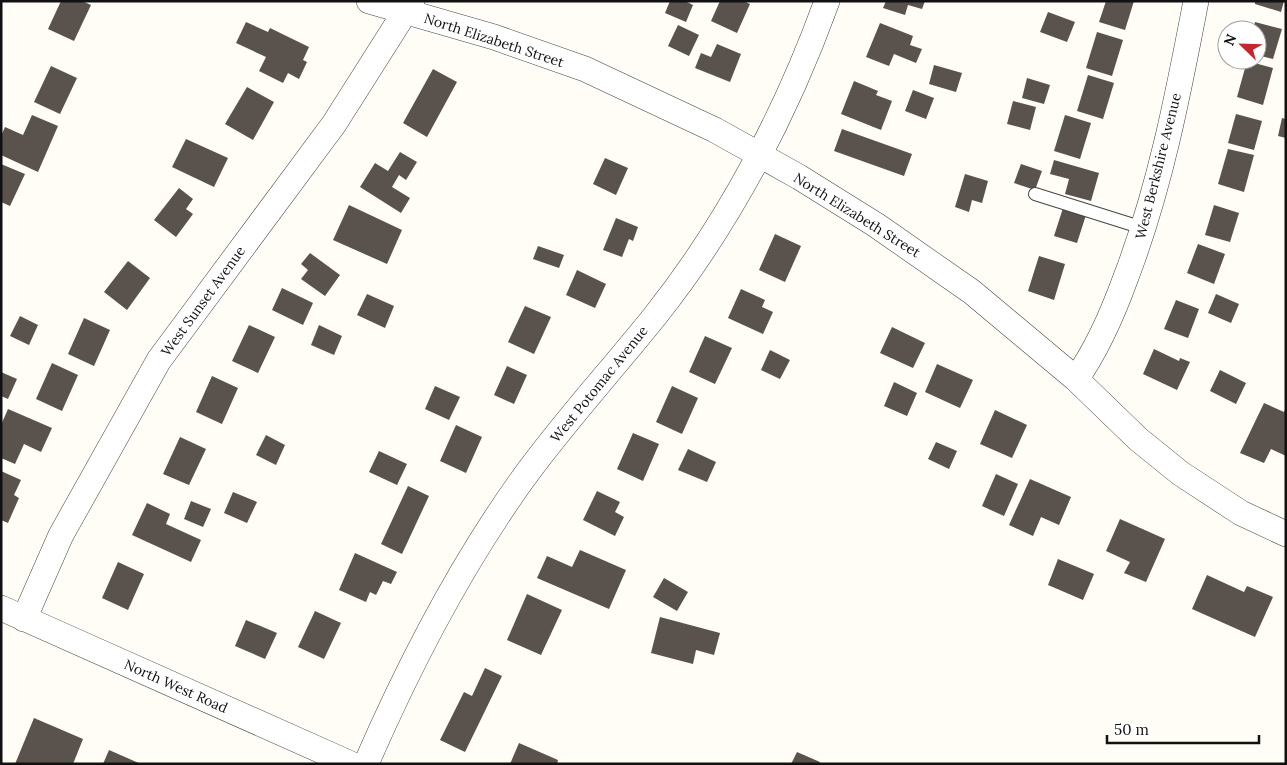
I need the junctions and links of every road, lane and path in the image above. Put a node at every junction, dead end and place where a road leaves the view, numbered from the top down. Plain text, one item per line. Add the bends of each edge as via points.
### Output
1 (369, 1) edge
2 (827, 1) edge
3 (1196, 1) edge
4 (410, 6) edge
5 (759, 155) junction
6 (1035, 194) dead end
7 (1143, 228) junction
8 (1076, 379) junction
9 (1286, 534) edge
10 (1, 608) edge
11 (24, 619) junction
12 (351, 764) edge
13 (366, 764) edge

1 - 4 street, North Elizabeth Street
2 - 5 street, West Potomac Avenue via 783,108
3 - 7 street, West Berkshire Avenue via 1157,186
4 - 5 street, North Elizabeth Street via 584,69 715,130
4 - 11 street, West Sunset Avenue via 334,124 159,360 61,535
5 - 8 street, North Elizabeth Street via 928,260 972,292
5 - 13 street, West Potomac Avenue via 704,247 656,315 522,480 480,545 439,614
6 - 7 lane
7 - 8 street, West Berkshire Avenue via 1116,304 1093,356
8 - 9 street, North Elizabeth Street via 1180,473 1241,513
10 - 11 street, North West Road
11 - 12 street, North West Road

